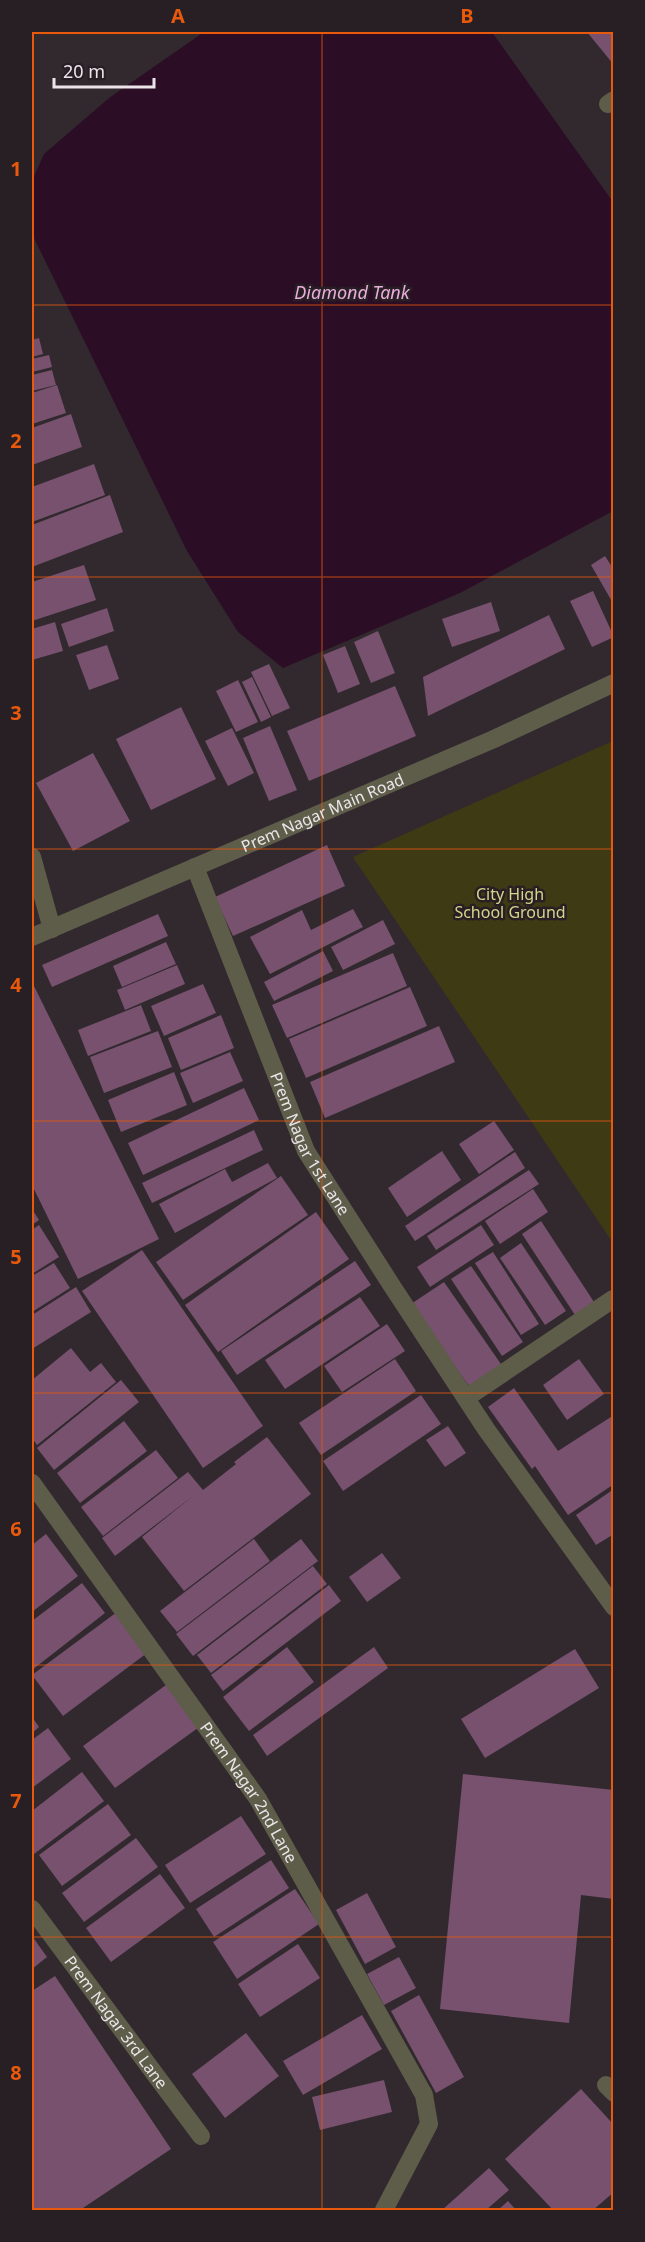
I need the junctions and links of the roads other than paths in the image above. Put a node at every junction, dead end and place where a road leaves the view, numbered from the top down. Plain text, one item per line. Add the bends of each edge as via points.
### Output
1 (614, 683) edge
2 (32, 857) edge
3 (195, 867) junction
4 (52, 929) junction
5 (32, 938) edge
6 (613, 1299) edge
7 (466, 1398) junction
8 (32, 1483) edge
9 (614, 1607) edge
10 (32, 1908) edge
11 (201, 2136) dead end
12 (384, 2211) edge

1 - 3 street, Prem Nagar Main Road via 494,739
2 - 4 street
3 - 4 street, Prem Nagar Main Road
3 - 7 street, Prem Nagar 1st Lane via 306,1151
4 - 5 street, Prem Nagar Main Road
6 - 7 street
7 - 9 street, Prem Nagar 1st Lane
8 - 12 street, Prem Nagar 2nd Lane via 258,1799 424,2095 429,2124
10 - 11 street, Prem Nagar 3rd Lane

